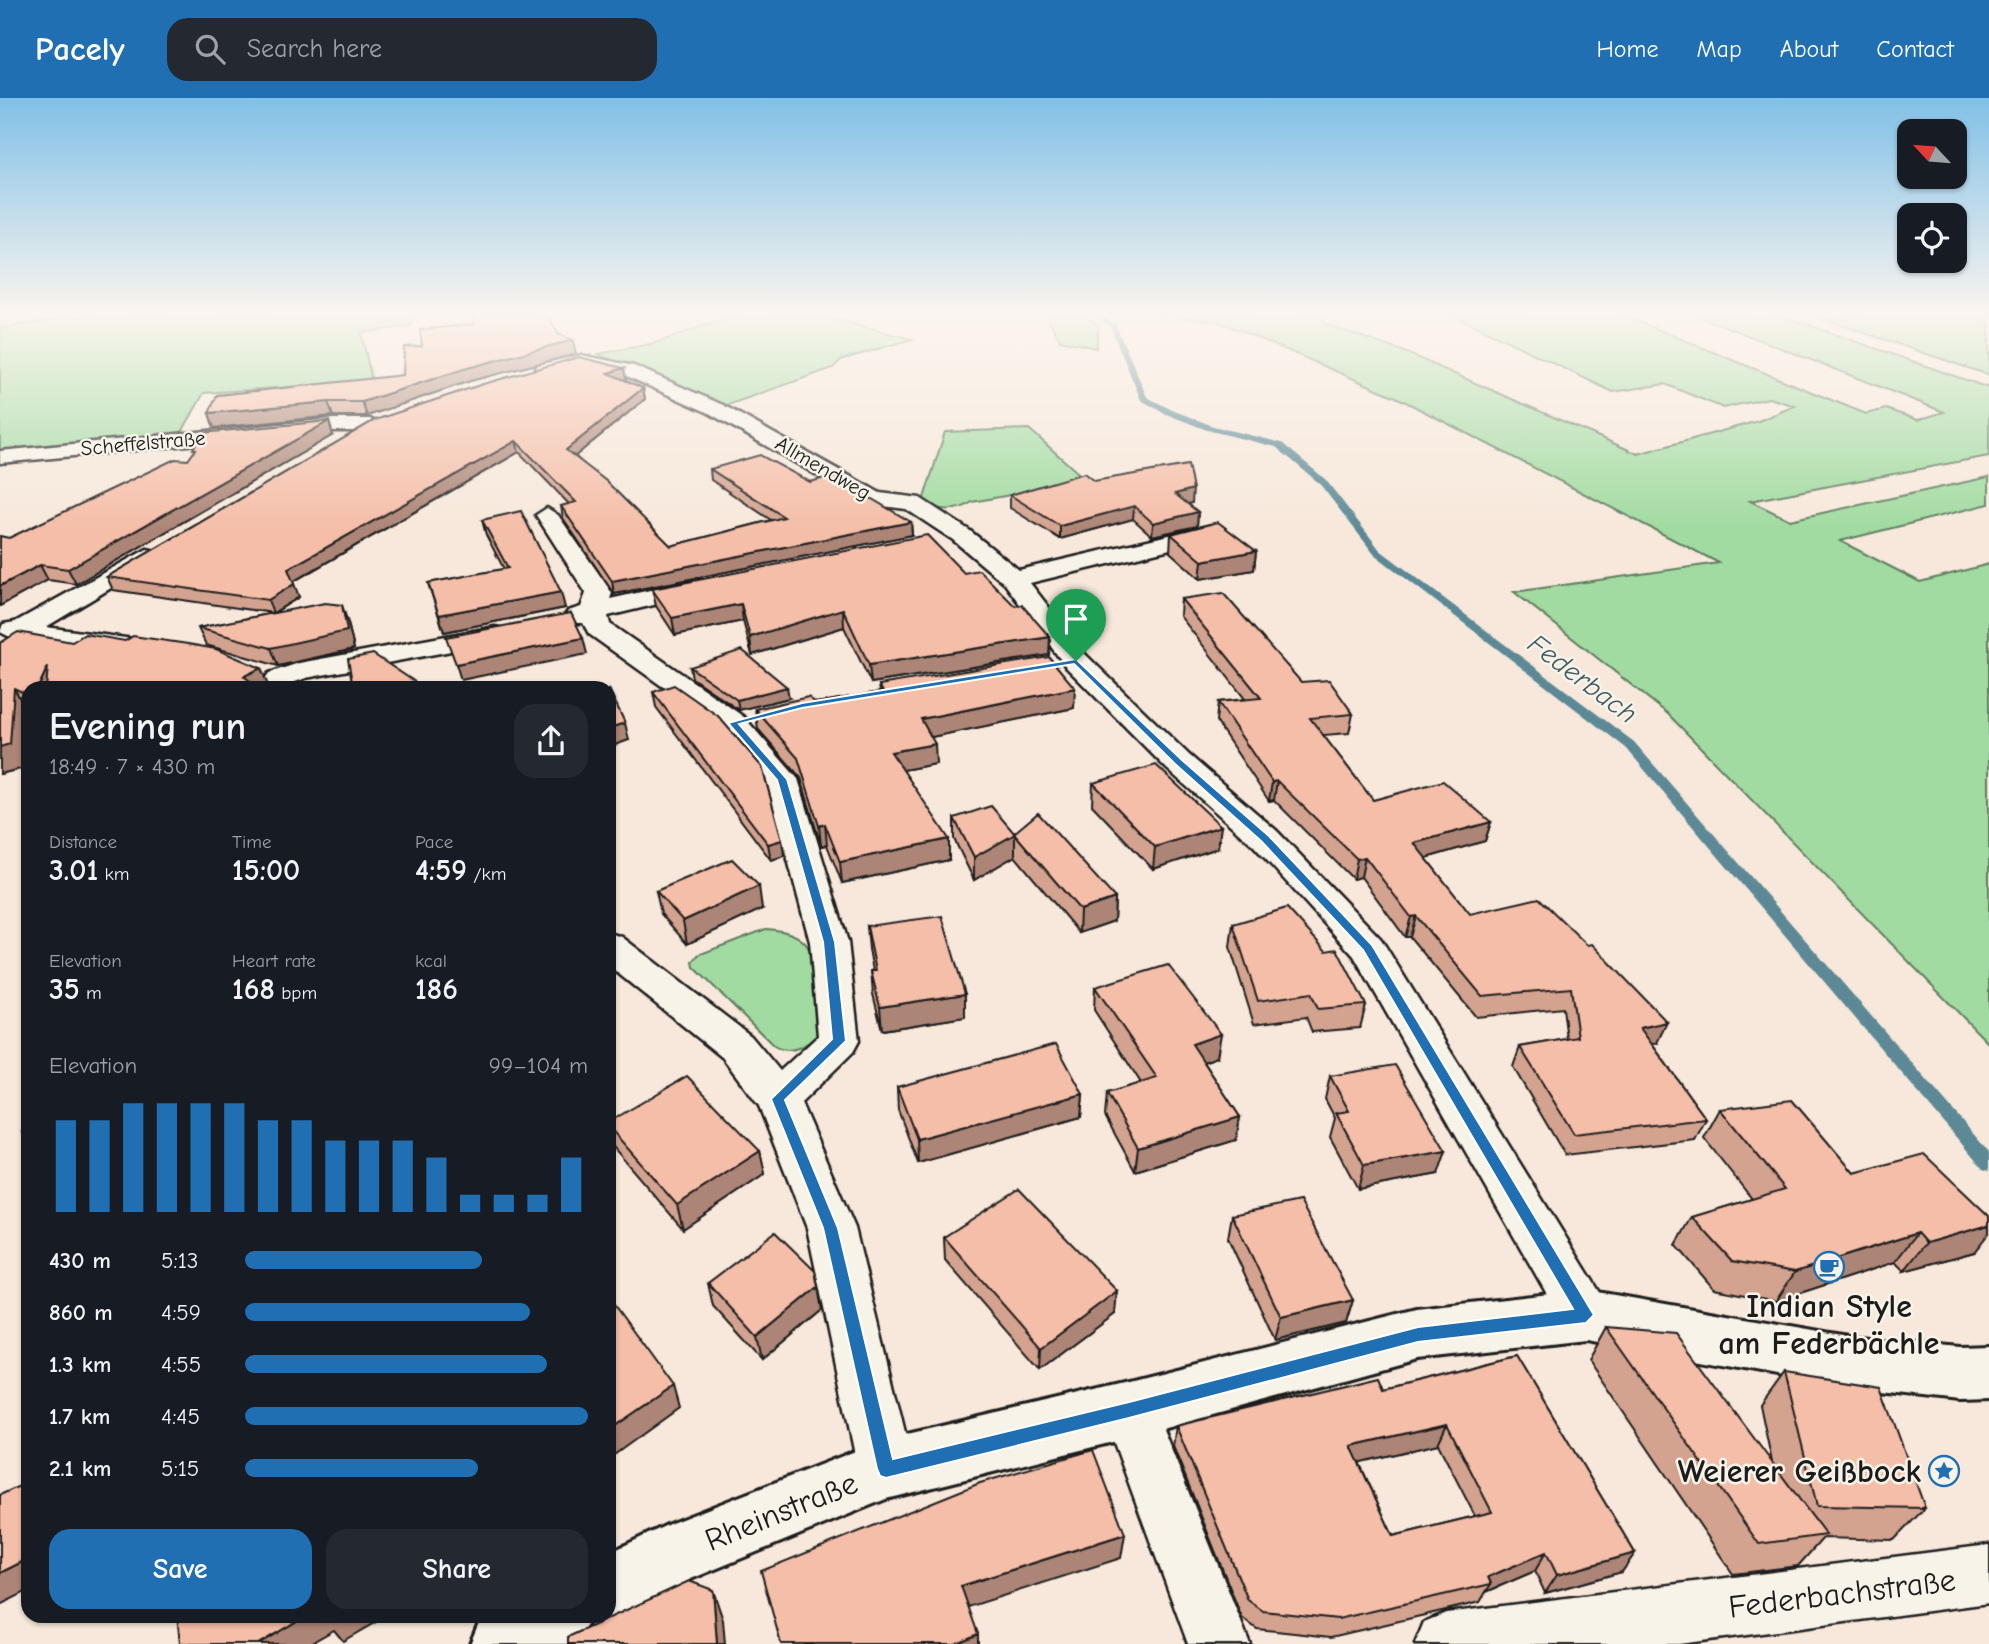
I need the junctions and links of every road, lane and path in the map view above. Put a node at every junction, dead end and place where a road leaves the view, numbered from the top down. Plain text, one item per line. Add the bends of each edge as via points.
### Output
1 (662, 385) edge
2 (394, 417) edge
3 (370, 425) junction
4 (324, 452) edge
5 (0, 457) edge
6 (547, 515) dead end
7 (1212, 532) edge
8 (961, 535) junction
9 (172, 541) edge
10 (921, 543) edge
11 (1014, 579) junction
12 (722, 582) edge
13 (593, 612) junction
14 (549, 625) edge
15 (523, 629) edge
16 (10, 630) edge
17 (154, 649) edge
18 (275, 679) edge
19 (616, 952) edge
20 (778, 1099) junction
21 (1586, 1315) junction
22 (1989, 1373) edge
23 (1129, 1410) junction
24 (886, 1469) junction
25 (1989, 1574) edge
26 (616, 1584) edge
27 (543, 1623) edge
28 (504, 1644) edge
29 (1219, 1644) edge
30 (1446, 1644) edge

1 - 8 street, Allmendweg via 716,409 875,499 912,503
2 - 3 street, Scheffelstraße
3 - 4 street, Scheffelstraße
3 - 5 street, Scheffelstraße
6 - 13 street via 599,593
7 - 11 street
8 - 10 street
8 - 11 street, Allmendweg
9 - 16 street
11 - 21 street, Allmendweg via 1062,664 1265,838 1368,948
12 - 13 street
13 - 14 street
13 - 20 street via 598,628 750,719 782,779 824,917 839,1041
15 - 18 street
16 - 17 street
19 - 20 street via 737,1047
20 - 24 street via 831,1228
21 - 22 main road, Rheinstraße via 1848,1363
21 - 23 main road, Rheinstraße via 1418,1334
23 - 24 main road, Rheinstraße
23 - 29 street
24 - 26 main road, Rheinstraße via 668,1556
25 - 30 street, Federbachstraße
27 - 28 main road

